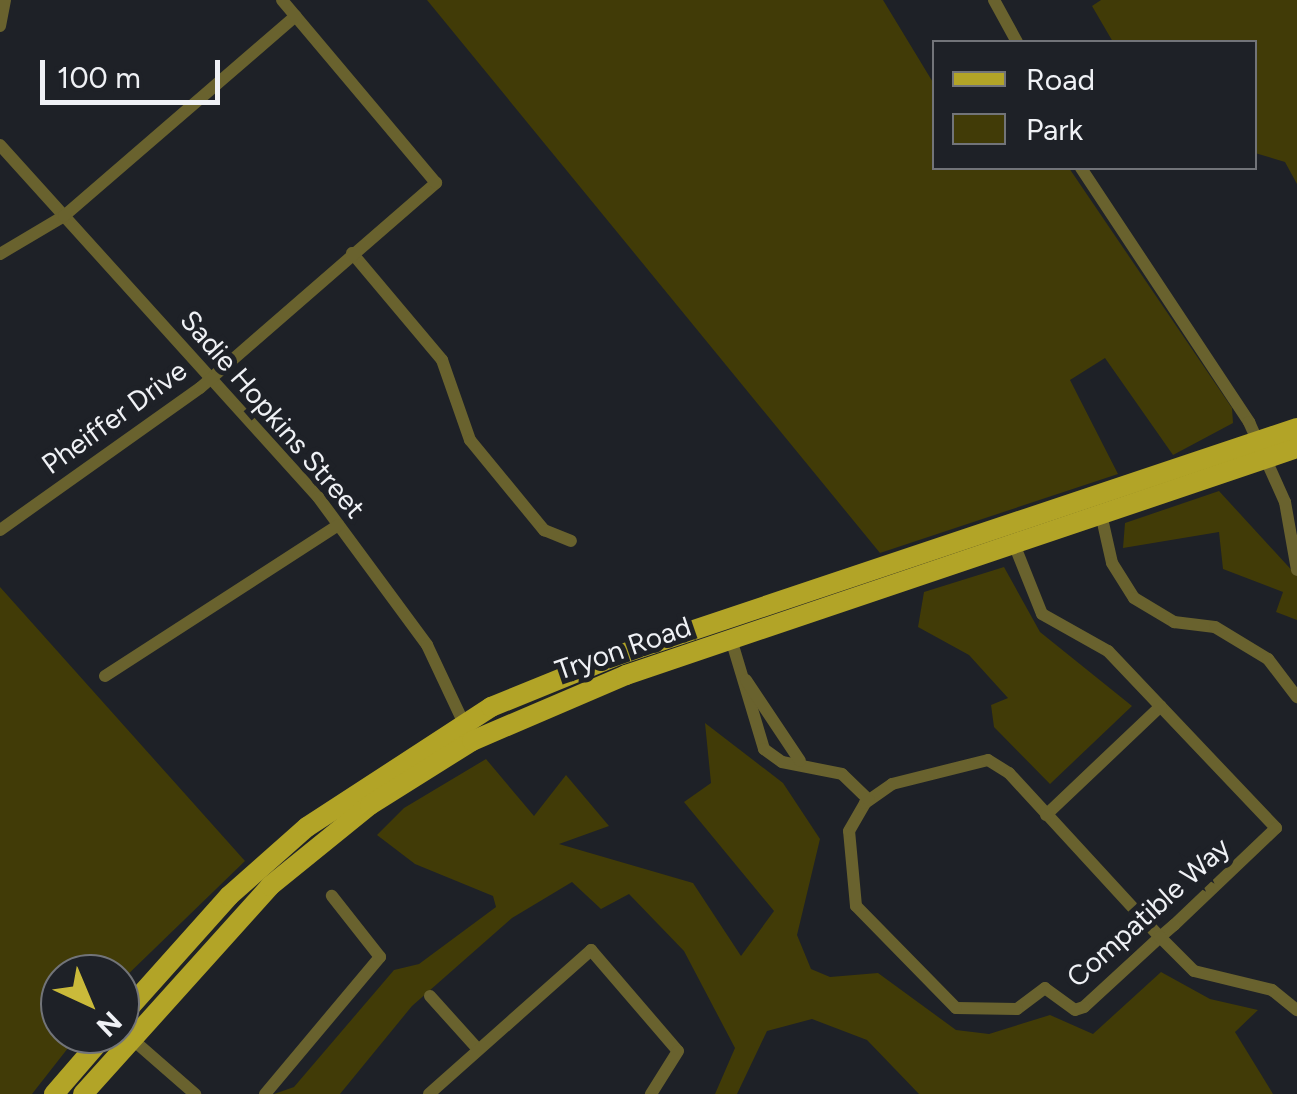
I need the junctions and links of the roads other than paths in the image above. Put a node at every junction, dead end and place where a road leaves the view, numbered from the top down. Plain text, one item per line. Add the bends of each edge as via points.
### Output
1 (5, 0) edge
2 (282, 0) edge
3 (994, 0) edge
4 (296, 16) junction
5 (0, 26) edge
6 (1016, 40) edge
7 (0, 145) edge
8 (1083, 170) edge
9 (64, 216) junction
10 (352, 253) junction
11 (0, 254) edge
12 (210, 379) junction
13 (1297, 428) edge
14 (1297, 448) edge
15 (1264, 450) junction
16 (1101, 514) junction
17 (338, 524) junction
18 (0, 530) edge
19 (570, 540) dead end
20 (1014, 544) junction
21 (1297, 570) edge
22 (730, 639) junction
23 (104, 676) dead end
24 (746, 680) junction
25 (1297, 697) edge
26 (1161, 706) junction
27 (468, 731) junction
28 (800, 761) junction
29 (869, 800) junction
30 (1046, 816) junction
31 (332, 896) dead end
32 (195, 932) junction
33 (1160, 937) junction
34 (140, 995) edge
35 (430, 996) dead end
36 (140, 1008) edge
37 (1297, 1010) edge
38 (140, 1031) edge
39 (140, 1047) edge
40 (476, 1047) junction
41 (89, 1054) edge
42 (119, 1054) edge
43 (54, 1094) edge
44 (83, 1094) edge
45 (195, 1094) edge
46 (265, 1094) edge
47 (429, 1094) edge
48 (652, 1094) edge

1 - 5 street
2 - 4 street
3 - 6 street
4 - 9 street
4 - 10 street, Pheiffer Drive via 436,184
7 - 9 street, Sadie Hopkins Street
8 - 15 street
9 - 11 street
9 - 12 street, Sadie Hopkins Street
10 - 12 street, Pheiffer Drive
10 - 19 street via 442,360 470,440 544,530
12 - 17 street, Sadie Hopkins Street
12 - 18 street, Pheiffer Drive
13 - 15 main road, Tryon Road
14 - 15 main road, Tryon Road
15 - 16 main road, Tryon Road
15 - 21 street
15 - 27 main road, Tryon Road via 619,655
16 - 20 main road, Tryon Road
16 - 25 street via 1112,563 1134,598 1268,658
17 - 23 street
17 - 27 street, Sadie Hopkins Street via 427,645
20 - 22 main road, Tryon Road
20 - 26 street via 1042,614 1105,648
22 - 24 street
22 - 27 main road, Tryon Road
24 - 28 street
24 - 28 street via 758,741 782,762
26 - 30 street
26 - 33 street, Compatible Way via 1276,828
27 - 32 main road, Tryon Road via 331,807
27 - 38 main road, Tryon Road via 296,864
28 - 29 street via 842,774
29 - 30 street via 892,784 982,758
29 - 33 street, Compatible Way via 849,831 856,906 956,1008 1017,1009 1046,988 1065,1008 1084,1008
30 - 33 street
31 - 46 street via 380,957
32 - 34 main road, Tryon Road
32 - 36 main road
33 - 37 street via 1203,976 1272,990
35 - 40 street
39 - 45 street
40 - 47 street
40 - 48 street via 591,950 678,1052
41 - 43 main road
42 - 44 main road, Tryon Road

